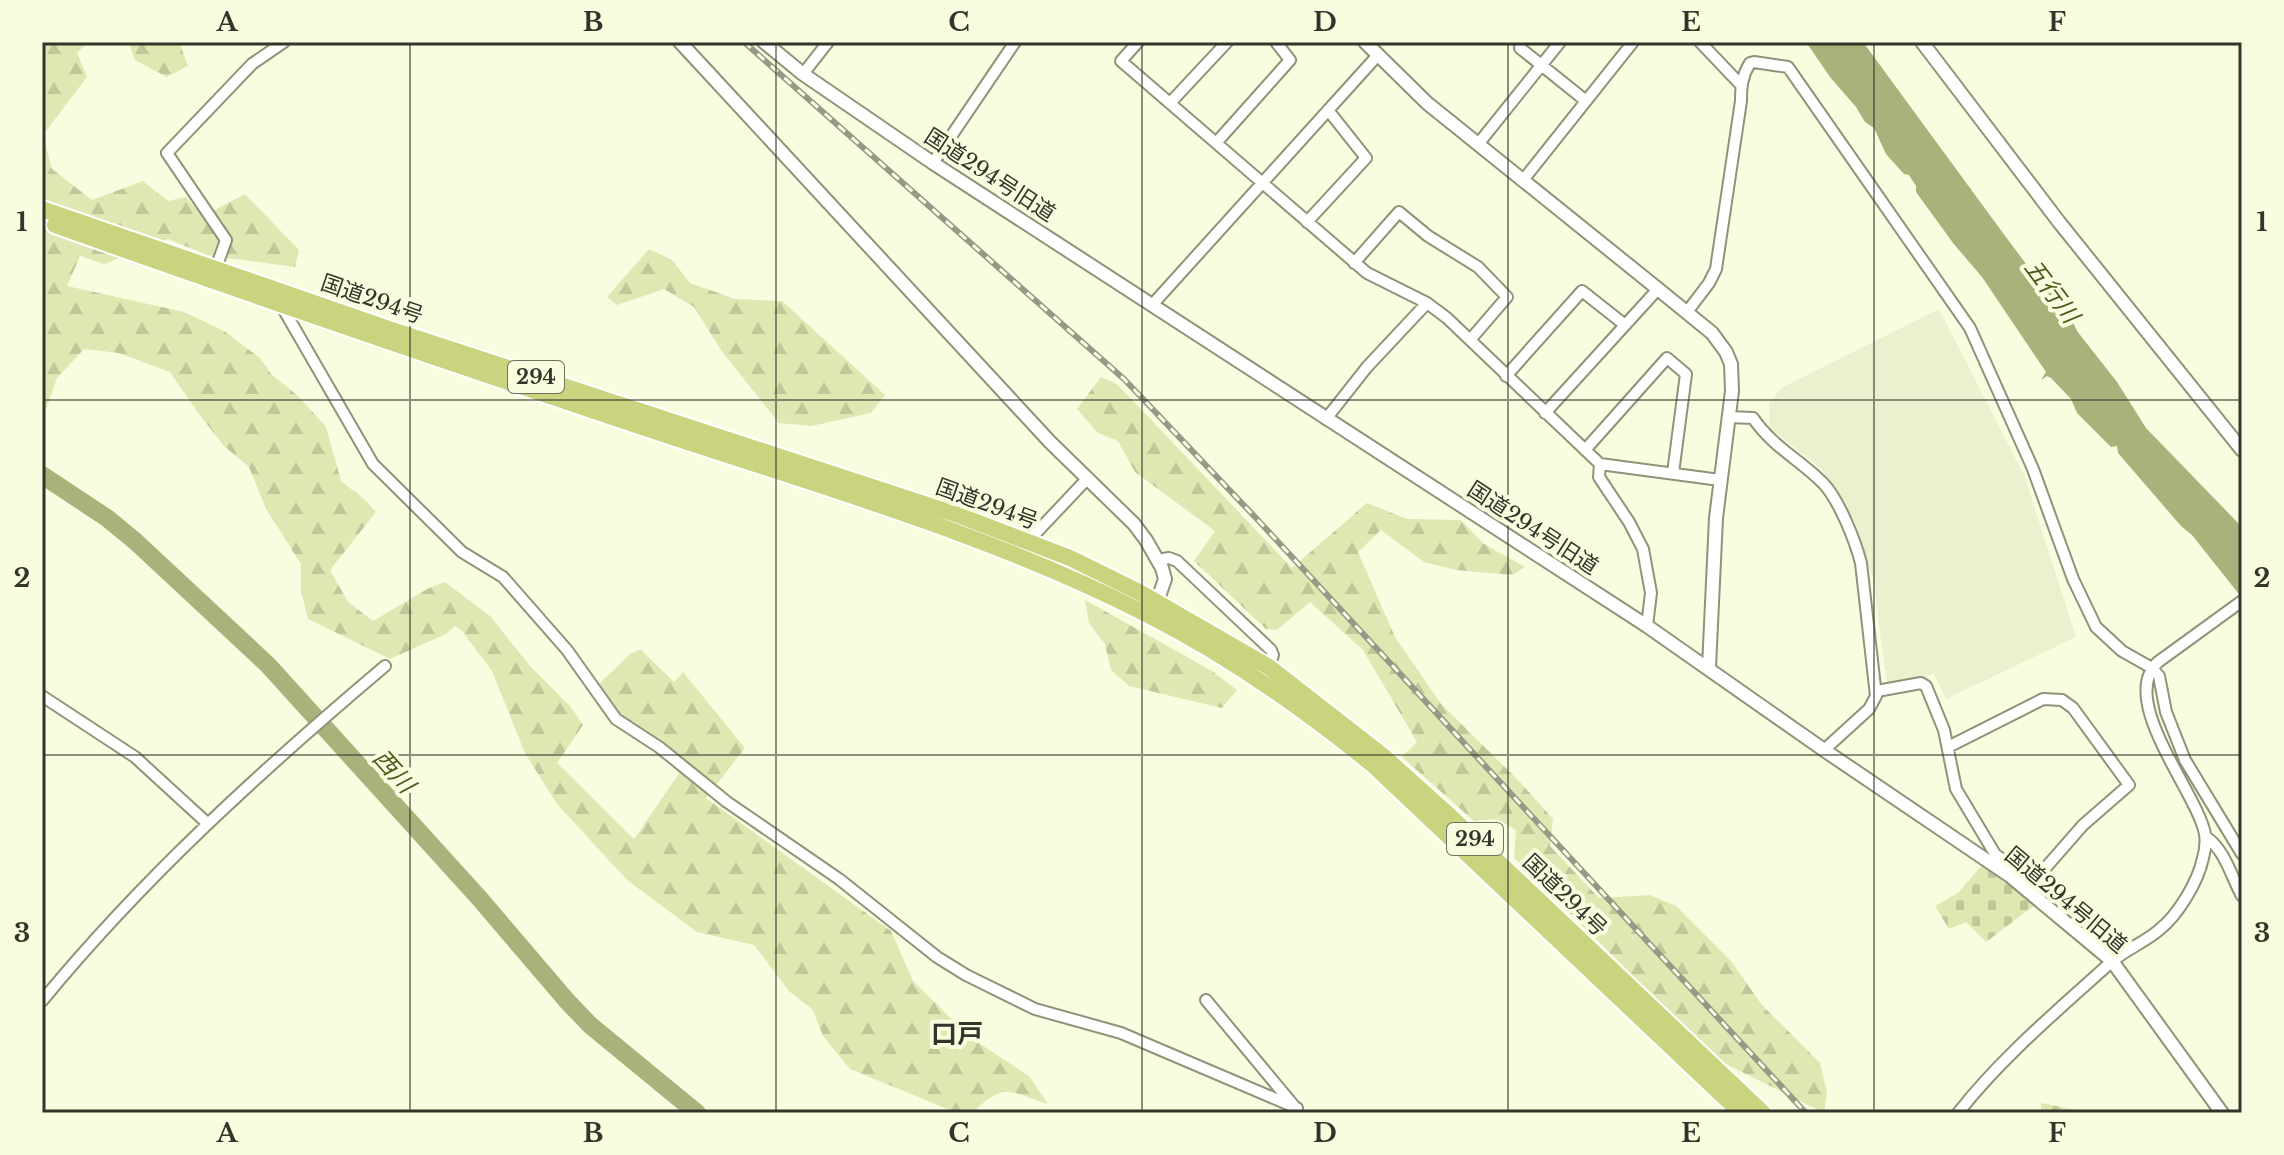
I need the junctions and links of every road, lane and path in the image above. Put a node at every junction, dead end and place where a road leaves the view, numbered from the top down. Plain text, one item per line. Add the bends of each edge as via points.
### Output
1 (284, 42) edge
2 (680, 42) edge
3 (764, 42) edge
4 (828, 42) edge
5 (1015, 42) edge
6 (1138, 42) edge
7 (1227, 42) edge
8 (1276, 42) edge
9 (1365, 42) edge
10 (1560, 42) edge
11 (1633, 42) edge
12 (1700, 42) edge
13 (1922, 42) edge
14 (1520, 48) dead end
15 (1378, 55) junction
16 (1541, 65) junction
17 (803, 74) junction
18 (1740, 84) junction
19 (1586, 101) junction
20 (1170, 103) junction
21 (1328, 110) junction
22 (1216, 143) junction
23 (1479, 143) junction
24 (933, 163) junction
25 (1524, 179) junction
26 (1261, 182) junction
27 (42, 209) edge
28 (42, 220) edge
29 (1307, 222) junction
30 (1354, 263) junction
31 (216, 268) junction
32 (1658, 289) junction
33 (279, 302) junction
34 (1427, 303) junction
35 (1152, 305) junction
36 (1687, 312) junction
37 (1625, 325) junction
38 (1470, 340) junction
39 (1506, 376) junction
40 (1545, 413) junction
41 (1728, 417) junction
42 (1326, 419) junction
43 (1585, 450) junction
44 (2242, 450) edge
45 (1600, 464) junction
46 (1673, 473) junction
47 (1087, 479) junction
48 (1720, 480) junction
49 (1031, 542) junction
50 (1158, 560) junction
51 (2238, 605) edge
52 (1154, 609) junction
53 (1647, 626) junction
54 (385, 666) dead end
55 (1269, 667) junction
56 (1709, 667) junction
57 (2152, 668) junction
58 (1877, 691) junction
59 (42, 696) edge
60 (1948, 747) junction
61 (1824, 750) junction
62 (207, 823) junction
63 (2206, 837) junction
64 (2242, 854) edge
65 (2010, 876) junction
66 (2027, 889) junction
67 (2242, 896) edge
68 (2112, 961) junction
69 (1206, 1000) dead end
70 (42, 1001) edge
71 (1299, 1111) edge
72 (1741, 1113) edge
73 (1763, 1113) edge
74 (1958, 1113) edge
75 (2222, 1113) edge

1 - 31 street via 252,64 167,153 226,240
2 - 47 street
3 - 17 street, 国道294号旧道
4 - 17 street
5 - 24 street
6 - 20 street via 1121,61
7 - 20 street
8 - 22 street via 1290,60
9 - 15 street
10 - 16 street
11 - 19 street
12 - 18 street
13 - 44 street
14 - 16 street
15 - 21 street
15 - 23 street via 1427,103
16 - 19 street
16 - 23 street
17 - 24 street, 国道294号旧道
18 - 36 street via 1721,246 1709,283
18 - 57 street via 1750,63 1788,67 1970,328 2096,627 2122,651
19 - 25 street
20 - 22 street
21 - 26 street
21 - 29 street via 1366,158
22 - 26 street
23 - 25 street
24 - 35 street, 国道294号旧道
25 - 32 street
26 - 29 street
26 - 35 street
27 - 31 highway, 国道294号 / 294
28 - 33 highway, 国道294号 / 294
29 - 30 street
30 - 34 street
30 - 38 street via 1399,212 1478,267 1507,297
31 - 49 highway, 国道294号 / 294
32 - 36 street
32 - 37 street
33 - 52 highway, 国道294号 / 294 via 963,535
33 - 71 street via 373,464 462,552 503,577 567,650 616,719 966,975 1035,1009 1121,1033
34 - 38 street
34 - 42 street
35 - 42 street, 国道294号旧道
36 - 41 street via 1719,341 1731,364
37 - 39 street via 1582,291
37 - 40 street
38 - 39 street
39 - 40 street
40 - 43 street
41 - 48 street
41 - 58 street via 1753,418 1776,446 1826,486 1857,546
42 - 53 street, 国道294号旧道
43 - 45 street
43 - 46 street via 1667,358 1686,374
45 - 46 street
45 - 53 street via 1601,483 1643,549 1651,593
46 - 48 street
47 - 49 street
47 - 50 street via 1134,524
48 - 56 street
49 - 52 highway, 国道294号 / 294 via 1092,568
50 - 52 street via 1165,579
50 - 55 street via 1177,561 1271,650
51 - 57 street
52 - 55 highway, 国道294号 / 294
52 - 72 highway, 国道294号 / 294 via 1373,765
53 - 56 street, 国道294号旧道
54 - 62 street
55 - 73 highway, 国道294号 / 294 via 1415,783
56 - 61 street, 国道294号旧道
57 - 63 street via 2147,704
57 - 64 street via 2185,760
58 - 60 street via 1924,683
58 - 61 street via 1869,709
59 - 62 street via 135,757
60 - 65 street via 1958,792 1995,854 2012,867
60 - 66 street via 2043,699 2057,699 2073,708 2129,785 2083,825
61 - 65 street, 国道294号旧道
62 - 70 street via 108,923
63 - 67 street via 2222,854
63 - 68 street via 2203,861 2184,899 2159,930
65 - 66 street, 国道294号旧道
66 - 68 street, 国道294号旧道
68 - 74 street via 1996,1069
68 - 75 street, 国道294号旧道
69 - 71 street

